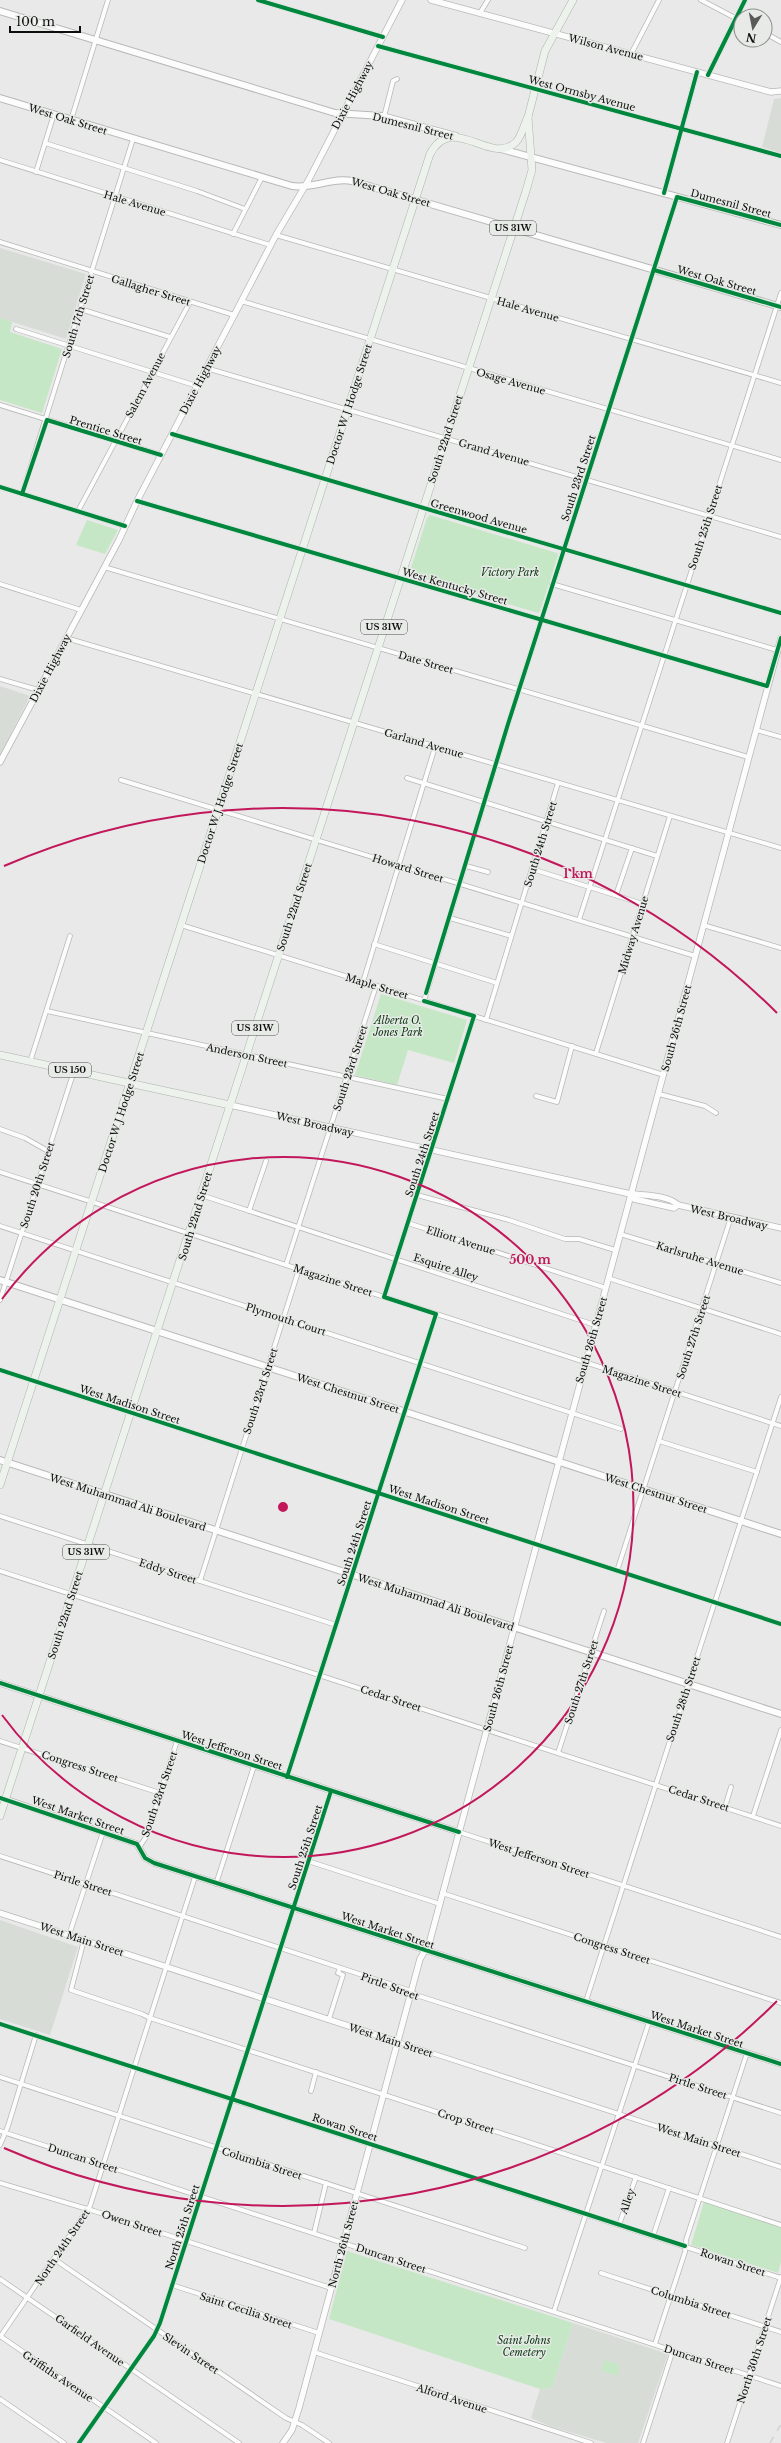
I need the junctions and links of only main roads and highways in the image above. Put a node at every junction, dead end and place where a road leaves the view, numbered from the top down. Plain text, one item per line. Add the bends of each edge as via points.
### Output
1 (573, 0) edge
2 (0, 11) edge
3 (0, 15) edge
4 (14, 17) junction
5 (0, 98) edge
6 (528, 117) junction
7 (456, 136) junction
8 (501, 149) junction
9 (531, 157) junction
10 (415, 199) junction
11 (781, 225) edge
12 (513, 228) junction
13 (779, 306) edge
14 (0, 1055) edge
15 (130, 1083) junction
16 (230, 1105) junction
17 (3, 1280) edge
18 (60, 1299) junction
19 (157, 1331) junction
20 (4, 1461) edge
21 (0, 1485) edge
22 (105, 1494) junction
23 (781, 1534) edge
24 (781, 1714) edge
25 (3, 1799) edge
26 (0, 1816) edge

1 - 6 main road, South 22nd Street / US 31W via 541,62
2 - 4 main road, Dumesnil Street
3 - 4 main road
4 - 7 main road, Dumesnil Street via 342,113 384,117
5 - 10 main road, West Oak Street via 303,188 348,180
6 - 8 main road, US 31W via 516,142
6 - 9 main road, South 22nd Street / US 31W
7 - 8 main road, Dumesnil Street
7 - 10 main road, Doctor W J Hodge Street via 444,138 434,145
8 - 9 main road, Dumesnil Street
9 - 11 main road, Dumesnil Street
9 - 12 main road, South 22nd Street / US 31W via 532,173
10 - 12 main road, West Oak Street
10 - 15 main road, Doctor W J Hodge Street
12 - 13 main road, West Oak Street
12 - 16 main road, South 22nd Street / US 31W
14 - 15 main road, West Broadway / US 150
15 - 16 main road, West Broadway / US 150
15 - 18 main road, Doctor W J Hodge Street
16 - 19 main road, South 22nd Street / US 31W
17 - 18 main road, West Chestnut Street
18 - 19 main road, West Chestnut Street
18 - 20 main road, Doctor W J Hodge Street
19 - 22 main road, South 22nd Street / US 31W
19 - 23 main road, West Chestnut Street
20 - 21 main road, Doctor W J Hodge Street
20 - 22 main road, West Muhammad Ali Boulevard
22 - 24 main road, West Muhammad Ali Boulevard
22 - 25 main road, South 22nd Street / US 31W
25 - 26 main road, South 22nd Street / US 31W

